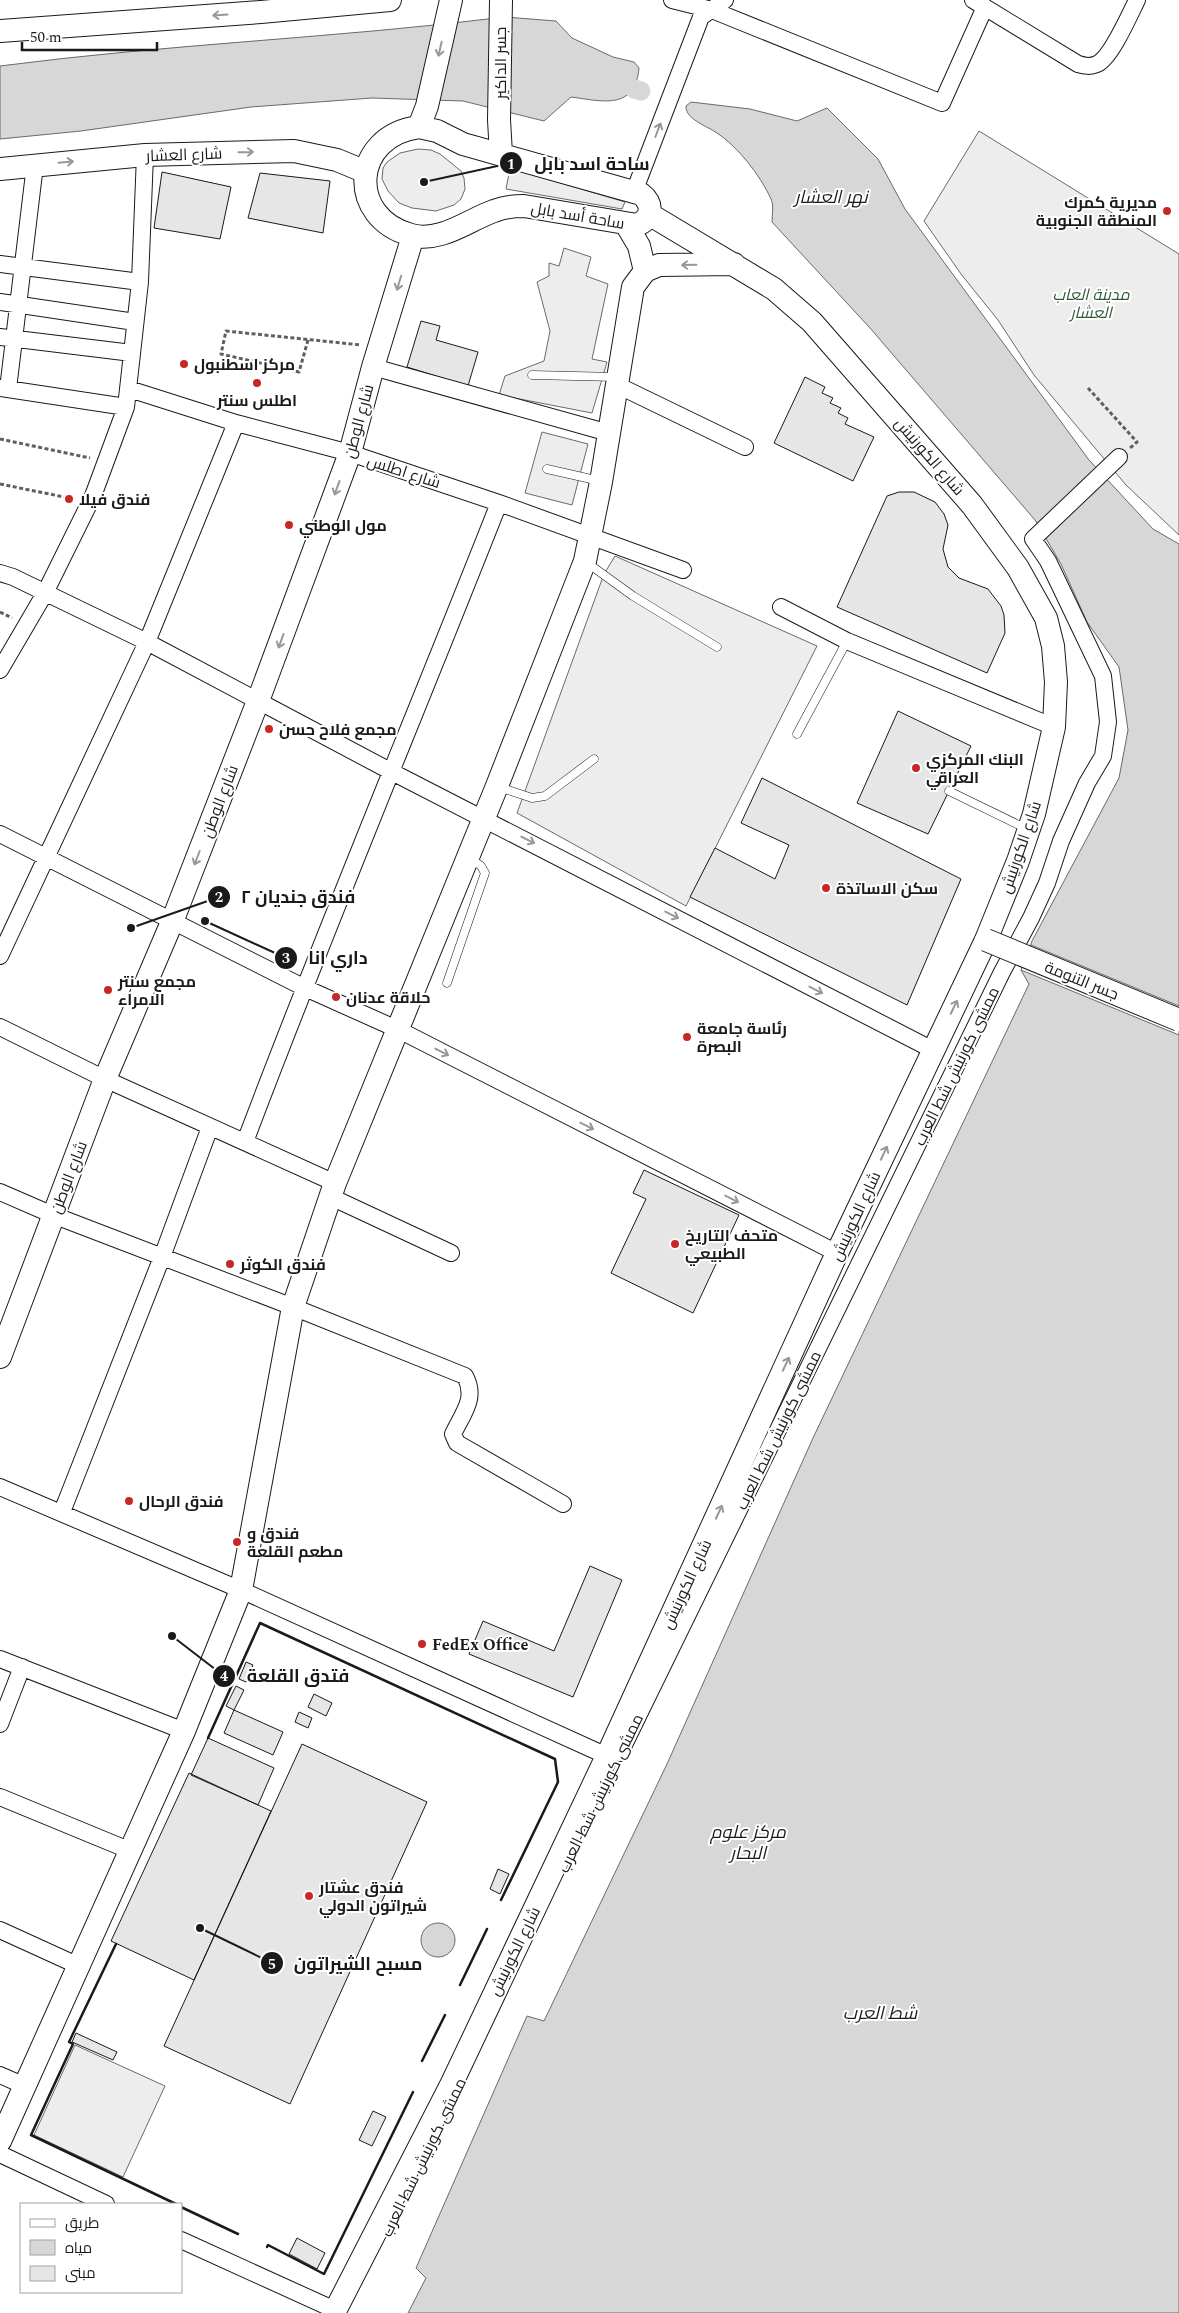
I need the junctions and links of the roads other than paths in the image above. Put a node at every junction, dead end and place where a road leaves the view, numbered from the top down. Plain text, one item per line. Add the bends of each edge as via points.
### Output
1 (390, 0) edge
2 (672, 0) edge
3 (725, 0) edge
4 (1137, 0) edge
5 (451, 1) edge
6 (501, 3) edge
7 (979, 4) edge
8 (260, 6) edge
9 (712, 10) junction
10 (0, 31) edge
11 (418, 127) junction
12 (502, 154) junction
13 (145, 155) junction
14 (35, 165) junction
15 (0, 169) edge
16 (366, 172) junction
17 (634, 192) junction
18 (649, 214) junction
19 (626, 224) junction
20 (413, 236) junction
21 (0, 264) edge
22 (735, 264) junction
23 (24, 267) junction
24 (645, 271) junction
25 (140, 282) junction
26 (0, 302) edge
27 (19, 305) junction
28 (135, 322) junction
29 (8, 338) edge
30 (132, 354) junction
31 (376, 357) junction
32 (532, 375) dead end
33 (618, 381) junction
34 (4, 389) edge
35 (129, 389) junction
36 (126, 407) junction
37 (236, 423) junction
38 (609, 433) junction
39 (745, 447) dead end
40 (350, 454) junction
41 (1119, 458) road end
42 (547, 468) dead end
43 (602, 482) junction
44 (499, 503) junction
45 (590, 536) junction
46 (585, 561) junction
47 (683, 570) dead end
48 (0, 573) edge
49 (45, 593) junction
50 (781, 607) dead end
51 (847, 640) junction
52 (147, 642) junction
53 (717, 647) dead end
54 (0, 670) edge
55 (258, 701) junction
56 (1054, 727) junction
57 (797, 734) dead end
58 (594, 759) dead end
59 (392, 772) junction
60 (497, 786) junction
61 (949, 790) dead end
62 (484, 818) junction
63 (1029, 829) junction
64 (0, 834) edge
65 (469, 857) junction
66 (47, 858) junction
67 (172, 922) junction
68 (986, 940) junction
69 (0, 956) edge
70 (447, 983) dead end
71 (303, 987) junction
72 (1179, 1020) edge
73 (0, 1027) edge
74 (399, 1030) junction
75 (933, 1050) junction
76 (105, 1079) junction
77 (210, 1127) junction
78 (245, 1142) junction
79 (333, 1190) junction
80 (0, 1192) edge
81 (53, 1215) junction
82 (451, 1253) dead end
83 (837, 1253) junction
84 (162, 1257) junction
85 (293, 1307) junction
86 (0, 1357) edge
87 (0, 1487) edge
88 (564, 1504) dead end
89 (62, 1512) junction
90 (241, 1590) junction
91 (0, 1659) edge
92 (22, 1667) junction
93 (0, 1724) edge
94 (184, 1731) junction
95 (607, 1756) junction
96 (0, 1797) edge
97 (131, 1851) junction
98 (0, 1930) edge
99 (79, 1966) junction
100 (0, 2075) edge
101 (25, 2086) junction
102 (0, 2141) edge
103 (0, 2154) edge
104 (104, 2203) edge
105 (182, 2240) edge
106 (338, 2312) edge

1 - 8 main road
2 - 9 street
3 - 9 street
4 - 7 street via 1107,56 1088,66 1078,64
5 -> 11 main road via 427,106
6 - 12 main road, جسر الداكير via 499,120
7 - 9 street via 942,103
8 -> 10 main road
17 -> 9 street via 701,17
11 - 12 main road, ساحة أسد بابل
11 - 16 main road via 402,130 385,139 373,154
12 - 17 main road, ساحة أسد بابل
14 -> 13 main road, شارع العشار
13 -> 16 main road, شارع العشار via 294,151 337,160
13 - 25 street
14 - 15 main road, شارع العشار
14 - 23 street
16 - 20 main road, ساحة أسد بابل via 367,194 376,214 393,229
17 - 18 main road, ساحة أسد بابل via 646,198
18 - 19 main road, ساحة أسد بابل via 637,226
18 - 22 main road, شارع الكورنيش
19 - 20 main road, ساحة أسد بابل via 516,206 493,211 443,234
19 - 24 main road via 639,246
20 -> 31 main road, شارع الوطن
21 - 23 street
22 -> 24 main road via 659,265
22 - 56 main road, شارع الكورنيش via 774,290 812,322 1000,541 1046,618 1056,673
23 - 25 street
23 - 27 street
24 - 33 main road via 634,287
25 - 28 street
26 - 27 street
27 - 28 street
27 - 29 street
28 - 30 street
29 - 30 street
29 - 34 street
30 - 35 street
31 - 38 street
31 - 40 main road, شارع الوطن
32 - 33 lane
33 - 38 main road
33 - 39 street
34 - 36 street
35 - 36 street
35 - 37 street, شارع اطلس
36 - 49 street via 90,503
37 - 40 street, شارع اطلس
37 - 52 street
38 - 43 main road
40 - 44 street, شارع اطلس
40 -> 55 main road, شارع الوطن
41 - 106 street, ممشى كورنيش شط العرب via 1033,539 1048,561 1103,676 1108,722 1103,756 1086,783 1061,841 1048,883 1031,918
42 - 43 lane
43 - 45 main road
44 - 45 street, شارع اطلس
44 - 59 street
45 - 46 main road
45 - 47 street, شارع اطلس
46 - 53 lane via 633,596
46 - 60 main road
48 - 49 street
49 - 52 street
49 - 54 street
50 - 51 street
51 - 56 street
51 - 57 lane
52 - 55 street
52 - 66 street
55 - 59 street
55 -> 67 main road, شارع الوطن
56 - 63 main road, شارع الكورنيش
58 - 60 lane via 545,796 532,798
59 - 62 street
59 - 71 street
60 - 62 main road
61 - 63 lane
62 - 65 main road
62 -> 75 street
63 - 68 main road, شارع الكورنيش
64 - 66 street
65 - 70 lane via 485,873
65 - 74 main road
66 - 67 street
66 - 69 street
67 - 71 street
67 - 76 main road, شارع الوطن
68 - 72 main road, جسر التنومة, bridge
75 -> 68 main road, شارع الكورنيش
71 - 74 street
71 - 78 street
73 - 76 street
74 - 79 main road
74 -> 83 street
83 -> 75 main road, شارع الكورنيش
76 - 77 street
76 - 81 main road, شارع الوطن
77 - 78 street
77 - 84 street
78 - 79 street
79 - 82 street
79 - 85 main road
80 - 81 street
81 - 84 street
81 - 86 main road, شارع الوطن
95 -> 83 main road, شارع الكورنيش
84 - 85 street
84 - 89 street
85 - 88 street via 465,1376 471,1395 453,1434 457,1443
85 - 90 main road
87 - 89 street
89 - 90 street
90 - 94 main road
90 - 95 street
91 - 92 street
92 - 93 street
92 - 94 street
94 - 97 main road
95 - 106 main road, شارع الكورنيش via 452,2083
96 - 97 street
97 - 99 main road
98 - 99 street
99 - 101 main road
100 - 101 street
101 - 102 main road
103 - 104 street
105 - 106 street

